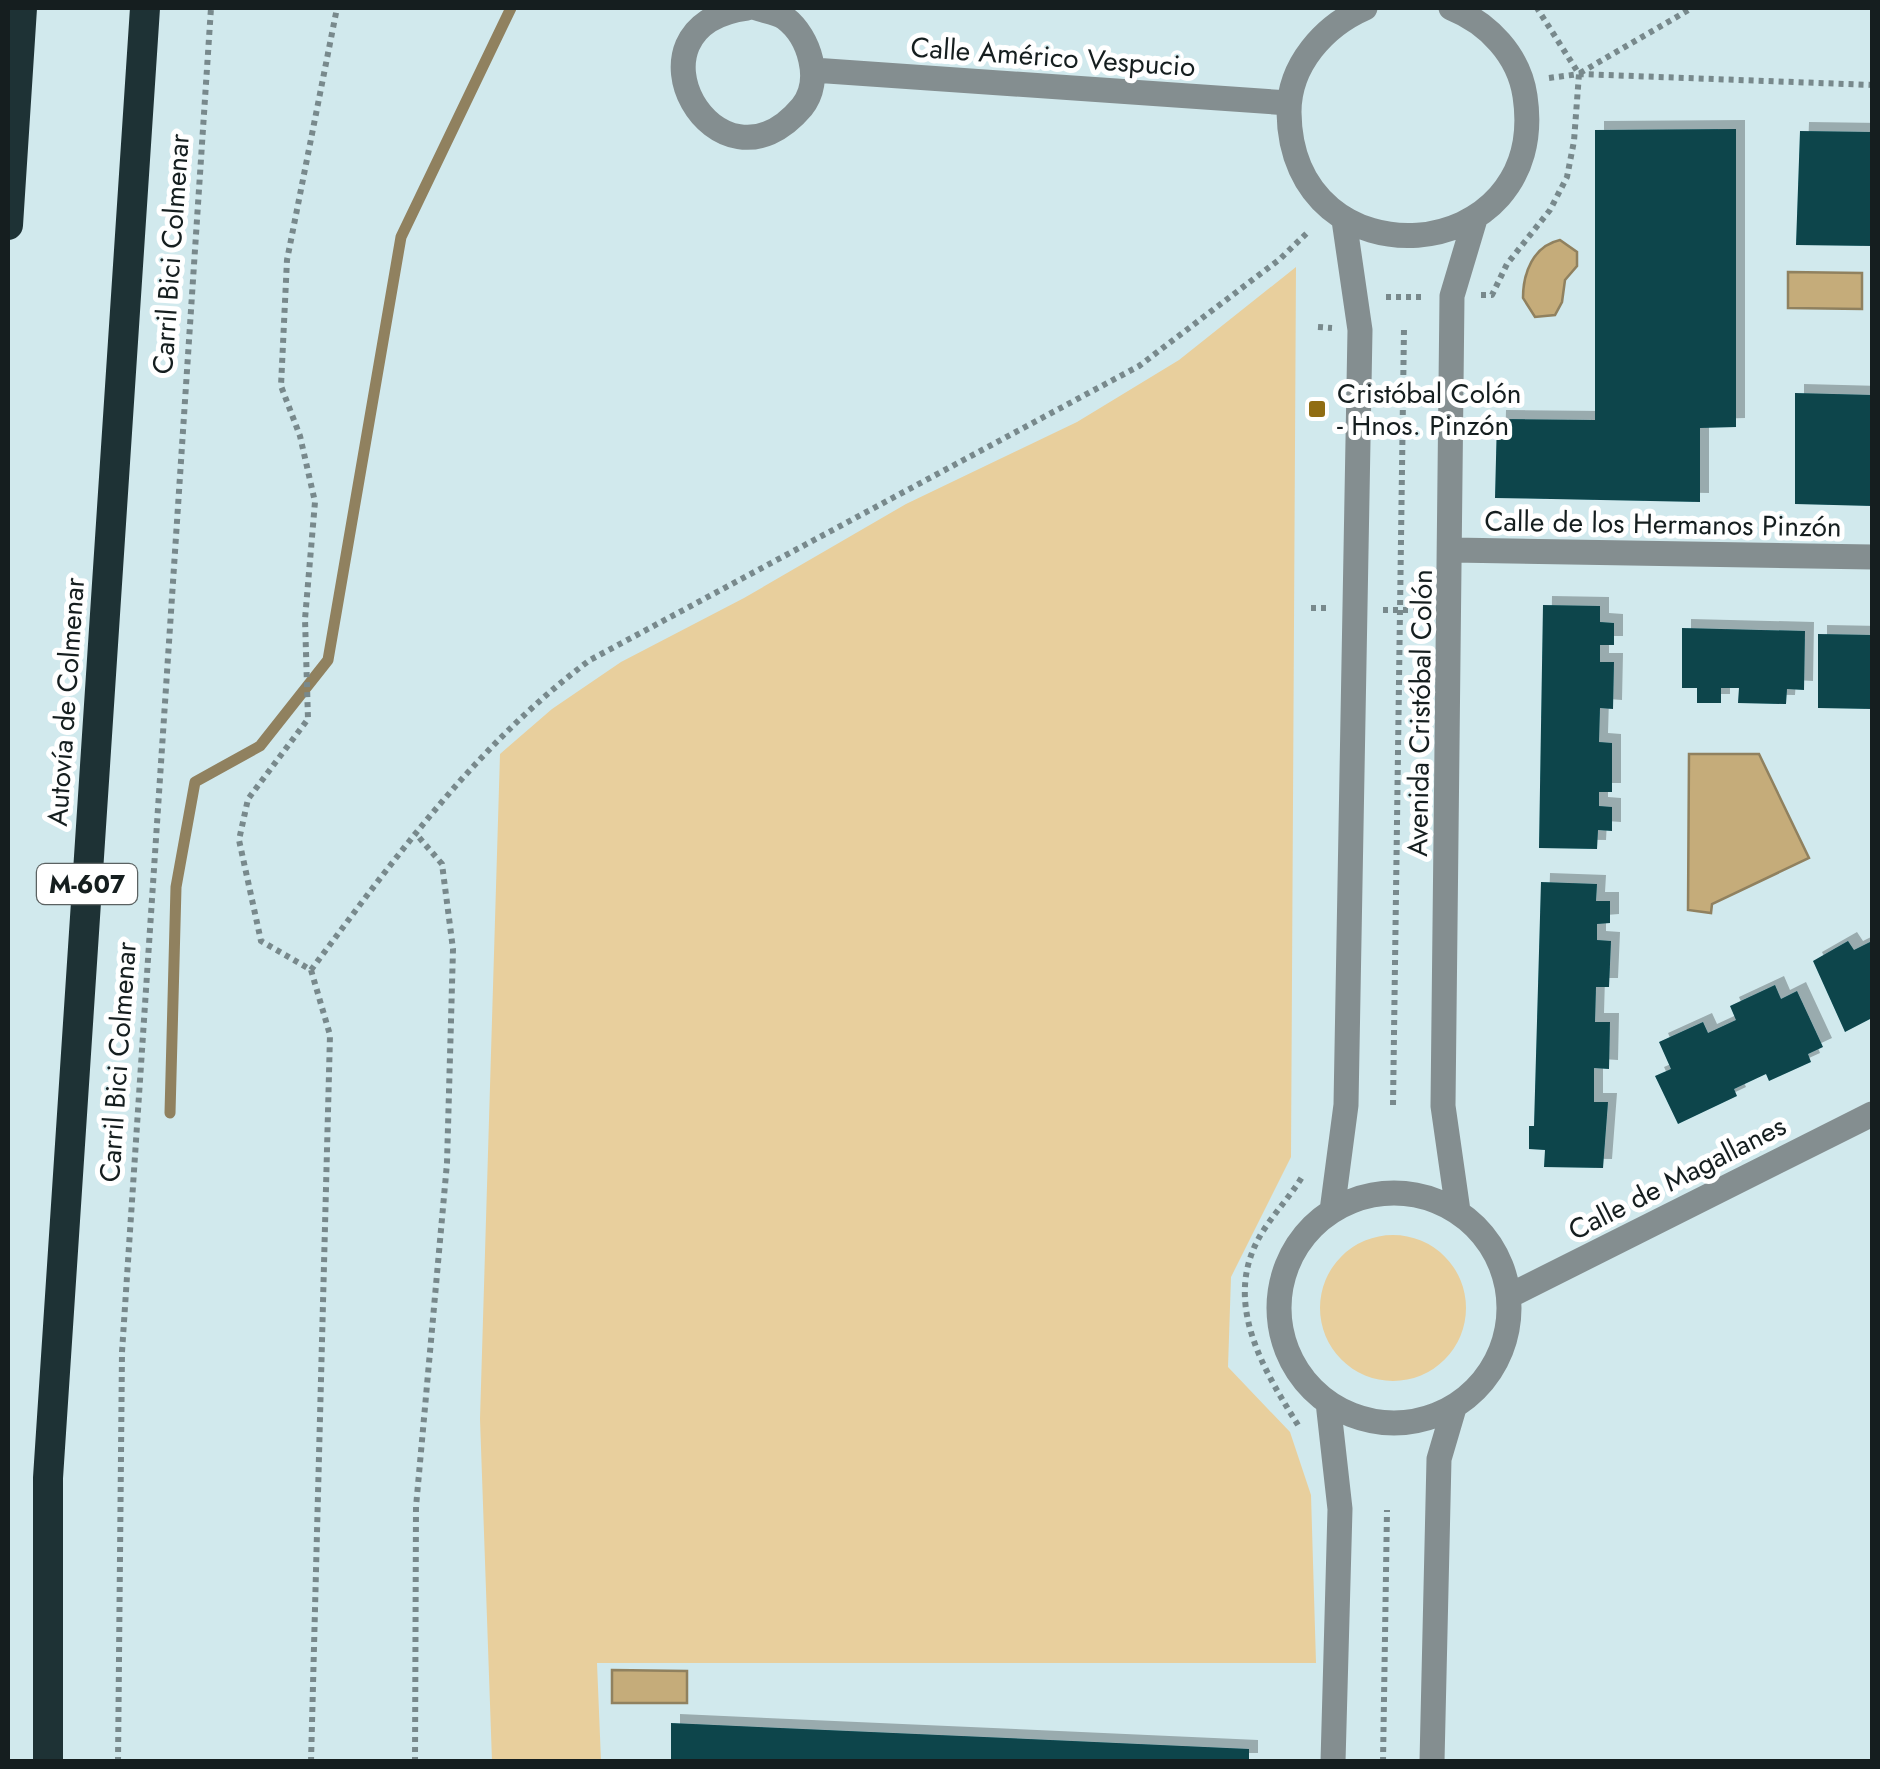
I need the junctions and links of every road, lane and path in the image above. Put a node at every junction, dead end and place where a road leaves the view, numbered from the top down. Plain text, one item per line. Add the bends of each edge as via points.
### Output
1 (22, 8) edge
2 (145, 8) edge
3 (211, 8) edge
4 (337, 8) edge
5 (747, 8) edge
6 (756, 8) edge
7 (1537, 8) edge
8 (1692, 8) edge
9 (1462, 10) edge
10 (1352, 11) edge
11 (813, 70) junction
12 (1579, 74) junction
13 (1523, 82) junction
14 (1872, 85) edge
15 (1289, 104) junction
16 (1338, 215) junction
17 (1475, 219) junction
18 (8, 225) edge
19 (1452, 296) junction
20 (1382, 313) dead end
21 (1404, 328) dead end
22 (1453, 550) junction
23 (1872, 557) edge
24 (1380, 591) dead end
25 (1379, 630) dead end
26 (416, 834) junction
27 (311, 970) junction
28 (1394, 1105) dead end
29 (1872, 1114) edge
30 (1309, 1166) dead end
31 (1332, 1211) junction
32 (1458, 1212) junction
33 (1510, 1296) junction
34 (1328, 1402) junction
35 (1454, 1408) junction
36 (1302, 1436) dead end
37 (1387, 1510) dead end
38 (48, 1762) edge
39 (118, 1762) edge
40 (311, 1762) edge
41 (415, 1762) edge
42 (1333, 1762) edge
43 (1382, 1762) edge
44 (1432, 1762) edge

1 - 18 highway
2 - 38 highway, Autovía de Colmenar / M-607 via 48,1478
3 - 39 path, Carril Bici Colmenar via 122,1352
4 - 27 path via 288,260 281,386 315,502 305,619 308,719 248,799 240,840 261,941
5 - 11 street via 722,11 697,30 684,58 684,89 699,117 726,134 757,136 786,125 806,101
6 - 11 street via 784,16 805,40
7 - 12 path
8 - 12 path
9 - 13 street via 1492,33
10 - 15 street via 1318,40
11 - 15 street, Calle Américo Vespucio
12 - 13 path
12 - 14 path
12 - 19 path via 1567,177 1550,210 1507,264 1492,295
13 - 17 street via 1529,120 1522,158 1504,192
15 - 16 street via 1300,170
16 - 17 street via 1376,234 1410,238 1444,234
16 - 26 path via 1139,366 590,660 531,704
16 - 31 street via 1360,330 1346,1105
17 - 19 street, Avenida Cristóbal Colón
19 - 20 path via 1382,297
19 - 22 street, Avenida Cristóbal Colón
21 - 28 path
22 - 23 street, Calle de los Hermanos Pinzón
22 - 32 street, Avenida Cristóbal Colón via 1443,1106
24 - 25 path
26 - 27 path
26 - 41 path via 442,864 453,949 448,1163 416,1507
27 - 40 path via 330,1035
29 - 33 street, Calle de Magallanes
30 - 36 path via 1262,1230 1248,1272 1246,1329
31 - 32 street via 1373,1194 1417,1194
31 - 34 street via 1290,1258 1280,1289 1288,1353
32 - 33 street via 1484,1234
33 - 35 street via 1498,1360
34 - 35 street via 1390,1423
34 - 42 street via 1340,1509
35 - 44 street via 1439,1459
37 - 43 path

